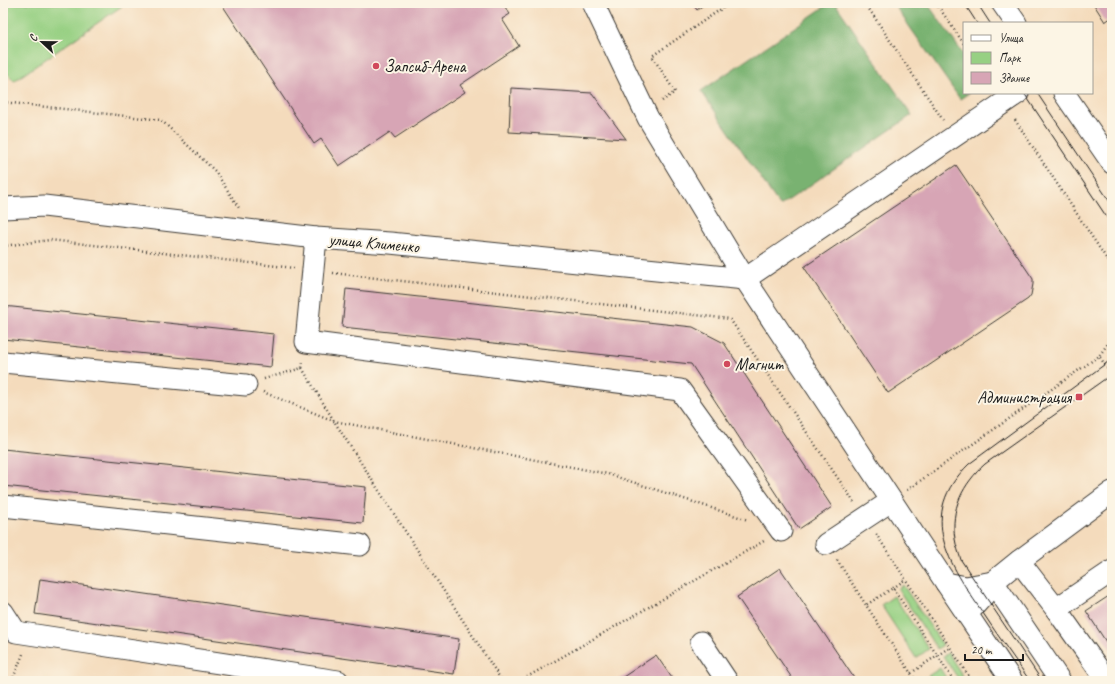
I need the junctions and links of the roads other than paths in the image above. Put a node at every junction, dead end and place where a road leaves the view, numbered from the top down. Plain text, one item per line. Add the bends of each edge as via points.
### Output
1 (593, 3) edge
2 (1002, 3) edge
3 (1015, 22) edge
4 (1065, 94) edge
5 (1011, 98) edge
6 (1112, 163) edge
7 (3, 208) edge
8 (316, 238) junction
9 (745, 279) junction
10 (3, 362) edge
11 (246, 385) road end
12 (1112, 492) edge
13 (891, 501) junction
14 (3, 506) edge
15 (781, 531) road end
16 (826, 544) road end
17 (360, 545) dead end
18 (1019, 561) junction
19 (1112, 571) edge
20 (993, 582) junction
21 (946, 583) junction
22 (1056, 609) junction
23 (3, 612) edge
24 (967, 614) junction
25 (701, 642) dead end
26 (338, 681) edge
27 (727, 681) edge
28 (1012, 681) edge
29 (1060, 681) edge
30 (1107, 681) edge

1 - 9 street via 645,112
2 - 3 street
4 - 6 street
5 - 9 street
7 - 8 street, улица Клименко via 44,206
8 - 9 street, улица Клименко via 390,243
8 - 15 street via 306,342 680,390
9 - 13 street
10 - 11 street
12 - 18 street
13 - 16 street
13 - 21 street
14 - 17 street
18 - 20 street
18 - 22 street
19 - 22 street
20 - 21 street via 966,587
20 - 24 street
20 - 29 street
21 - 24 street
22 - 30 street
23 - 26 street via 16,632
24 - 28 street
25 - 27 street

